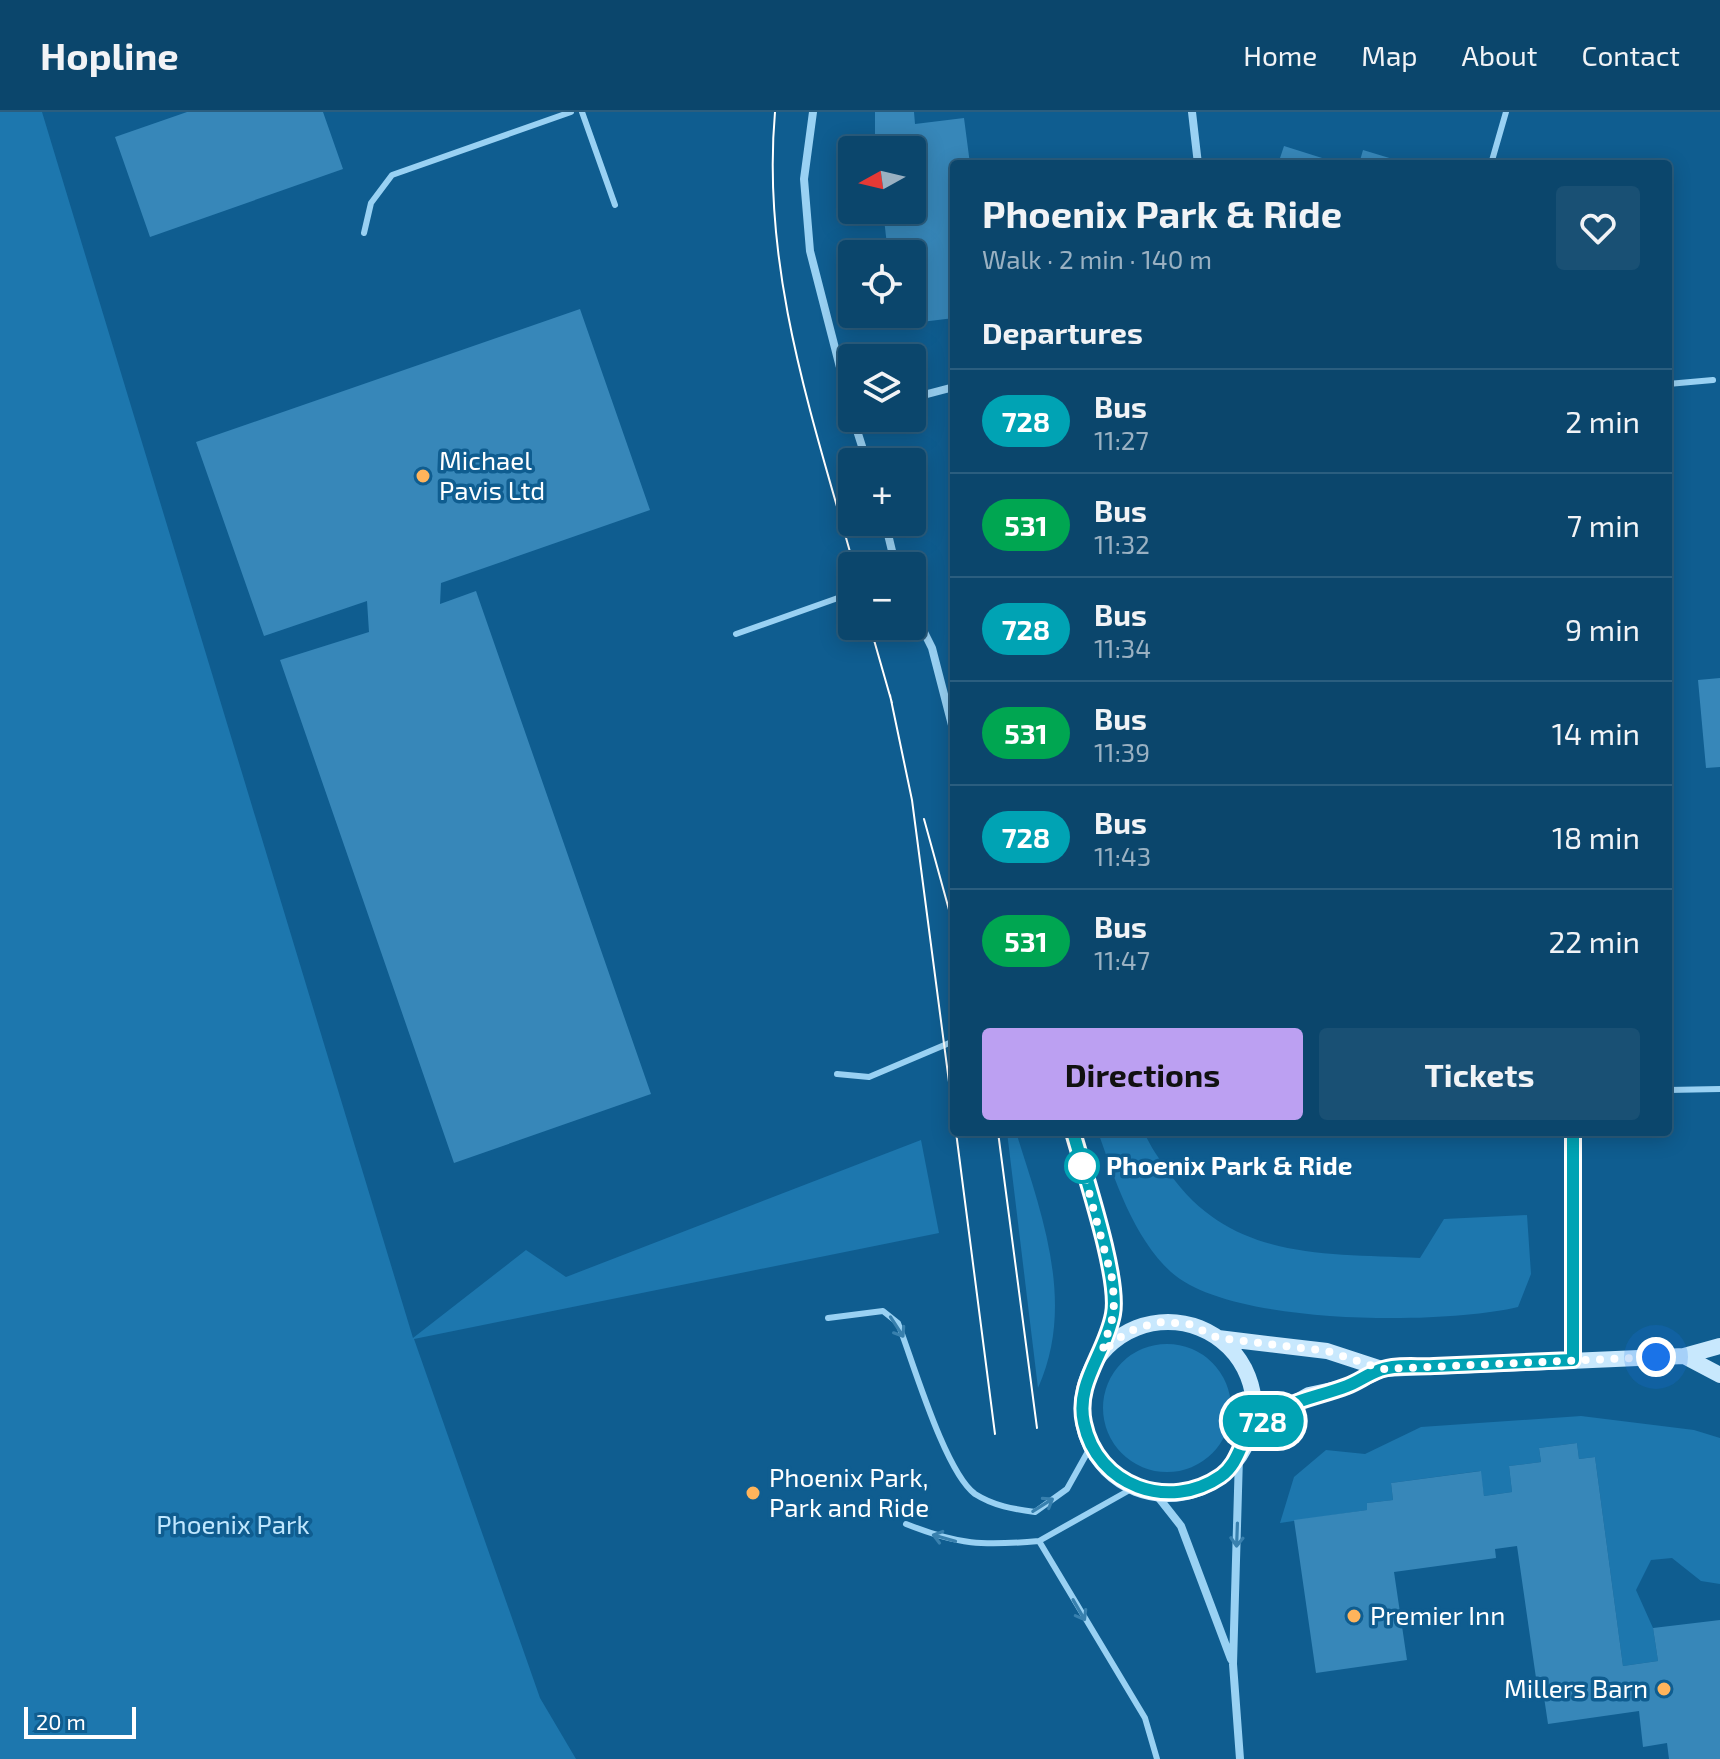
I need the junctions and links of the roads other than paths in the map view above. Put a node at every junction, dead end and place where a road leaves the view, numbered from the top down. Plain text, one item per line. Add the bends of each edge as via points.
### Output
1 (571, 112) edge
2 (582, 112) edge
3 (813, 112) edge
4 (1192, 112) edge
5 (1506, 112) edge
6 (1198, 160) edge
7 (1492, 160) edge
8 (615, 205) dead end
9 (364, 233) dead end
10 (838, 358) edge
11 (1713, 380) dead end
12 (1672, 384) edge
13 (950, 388) edge
14 (926, 394) edge
15 (838, 598) edge
16 (736, 634) dead end
17 (926, 636) edge
18 (950, 718) edge
19 (950, 1043) edge
20 (837, 1074) dead end
21 (1720, 1089) edge
22 (1672, 1090) edge
23 (1074, 1136) edge
24 (1573, 1136) edge
25 (828, 1318) dead end
26 (1218, 1338) junction
27 (1720, 1346) edge
28 (1102, 1352) junction
29 (1684, 1356) junction
30 (1573, 1360) junction
31 (1382, 1369) junction
32 (1720, 1375) edge
33 (1252, 1427) junction
34 (1091, 1446) junction
35 (1239, 1457) junction
36 (1135, 1487) junction
37 (1155, 1493) junction
38 (906, 1524) dead end
39 (1039, 1541) junction
40 (1233, 1664) junction
41 (1157, 1759) edge
42 (1240, 1759) edge

1 - 9 lane via 392,175 371,203
2 - 8 lane
3 - 10 street via 804,179 810,251
4 - 6 street
5 - 7 lane
11 - 12 lane
13 - 14 street
15 - 16 lane
17 - 18 street
19 - 20 lane via 869,1077
21 - 22 lane
23 - 28 street via 1113,1282 1114,1313
24 - 30 street
25 -> 34 lane via 883,1311 898,1323 947,1454 973,1492 1003,1508 1035,1512 1067,1489
26 - 28 street via 1189,1324 1158,1322 1127,1332
26 - 31 street via 1327,1351
26 - 33 street via 1237,1355 1249,1377
27 - 29 street
28 - 34 street via 1082,1397
29 - 30 street
29 - 32 street
30 - 31 street
31 - 33 street via 1346,1387 1309,1395
33 - 35 street
34 - 36 street via 1109,1471
35 - 37 street via 1202,1487
35 -> 40 street
36 - 37 street
36 - 39 lane
37 - 40 street via 1181,1526
39 -> 38 lane via 981,1546 945,1540
39 -> 41 lane via 1145,1718
40 - 42 street

